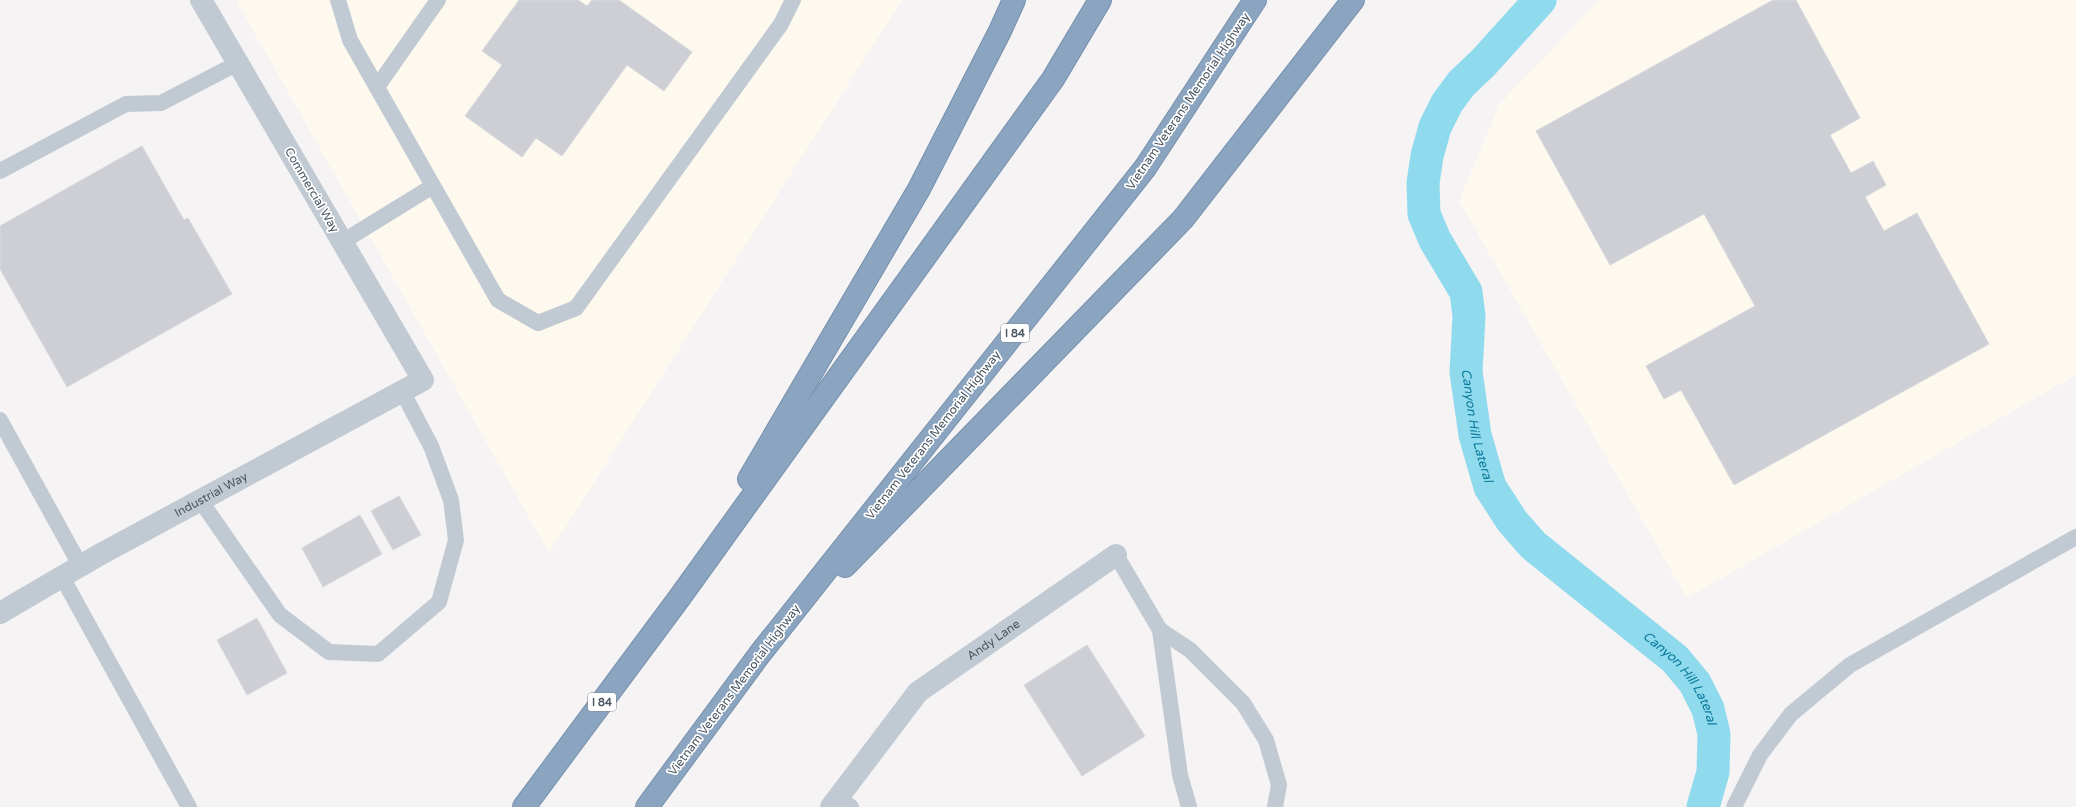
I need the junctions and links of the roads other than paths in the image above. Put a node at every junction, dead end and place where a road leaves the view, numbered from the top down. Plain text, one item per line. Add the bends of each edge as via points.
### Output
1 (201, 0) edge
2 (338, 0) edge
3 (438, 0) edge
4 (793, 0) edge
5 (1014, 0) edge
6 (1100, 0) edge
7 (1255, 0) edge
8 (1353, 0) edge
9 (238, 63) junction
10 (377, 87) junction
11 (0, 170) edge
12 (433, 186) junction
13 (342, 242) junction
14 (423, 380) joint
15 (402, 391) junction
16 (0, 420) edge
17 (200, 500) junction
18 (2076, 537) edge
19 (1116, 555) joint
20 (80, 565) junction
21 (62, 577) junction
22 (680, 597) junction
23 (0, 613) edge
24 (1160, 630) junction
25 (759, 655) junction
26 (840, 804) edge
27 (189, 807) edge
28 (524, 807) edge
29 (647, 807) edge
30 (1189, 807) edge
31 (1275, 807) edge
32 (1734, 807) edge

1 - 9 street, Commercial Way
2 - 10 lane via 350,40
3 - 10 lane
4 - 12 lane via 781,24 576,308 538,323 498,300
5 - 22 highway via 919,189
6 - 22 highway, I 84 via 1053,79
7 - 25 highway, Vietnam Veterans Memorial Highway / I 84 via 1145,168
8 - 25 highway via 1183,219
9 - 11 lane via 161,103 126,104
9 - 13 street, Commercial Way
10 - 12 lane
12 - 13 lane
13 - 14 street, Commercial Way
14 - 15 street, Industrial Way
15 - 17 street, Industrial Way
15 - 17 lane via 431,446 450,500 456,540 439,602 378,654 329,652 280,615
16 - 20 lane
17 - 20 street, Industrial Way
18 - 32 lane via 1850,665 1791,714 1760,755
19 - 24 lane, Andy Lane
19 - 26 street, Andy Lane via 918,692
20 - 21 street, Industrial Way
21 - 23 street, Industrial Way
21 - 27 lane
22 - 28 highway, I 84
24 - 30 lane via 1180,775
24 - 31 lane via 1190,650 1243,703 1266,740 1279,785
25 - 29 highway, Vietnam Veterans Memorial Highway / I 84

